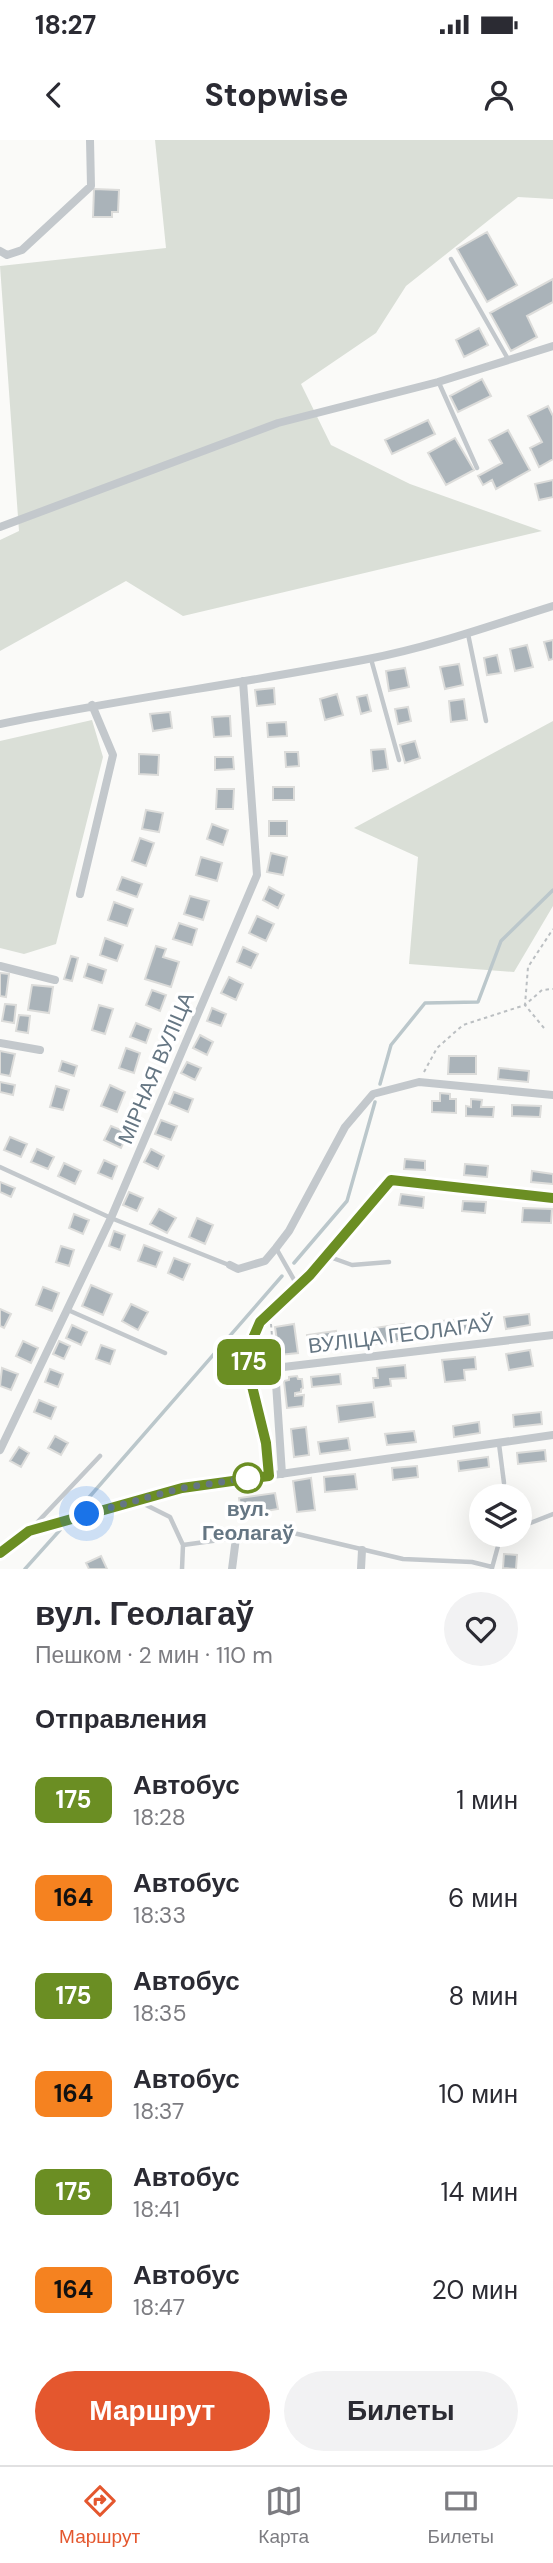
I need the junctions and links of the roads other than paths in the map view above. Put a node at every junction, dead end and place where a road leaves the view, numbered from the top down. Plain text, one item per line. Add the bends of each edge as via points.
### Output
1 (90, 140) edge
2 (0, 251) edge
3 (451, 259) dead end
4 (553, 346) edge
5 (509, 360) junction
6 (438, 382) junction
7 (477, 468) dead end
8 (0, 527) edge
9 (553, 606) edge
10 (467, 633) junction
11 (371, 659) junction
12 (243, 681) junction
13 (92, 705) junction
14 (486, 721) dead end
15 (0, 724) edge
16 (399, 760) dead end
17 (80, 894) dead end
18 (0, 966) edge
19 (55, 980) dead end
20 (0, 1043) edge
21 (40, 1050) dead end
22 (553, 1095) edge
23 (0, 1167) edge
24 (553, 1198) edge
25 (111, 1218) junction
26 (276, 1248) junction
27 (326, 1255) junction
28 (389, 1262) dead end
29 (230, 1265) joint
30 (298, 1286) junction
31 (67, 1309) junction
32 (553, 1335) edge
33 (164, 1353) dead end
34 (553, 1435) edge
35 (499, 1443) junction
36 (0, 1450) edge
37 (100, 1456) dead end
38 (282, 1474) junction
39 (269, 1476) junction
40 (504, 1483) dead end
41 (137, 1500) junction
42 (553, 1514) edge
43 (532, 1522) edge
44 (29, 1531) junction
45 (236, 1538) junction
46 (183, 1545) junction
47 (497, 1547) edge
48 (362, 1550) junction
49 (0, 1553) edge
50 (491, 1568) edge
51 (182, 1569) edge
52 (232, 1569) edge
53 (361, 1569) edge

1 - 2 street via 91,186 22,250 6,255
3 - 5 lane
4 - 5 street
5 - 6 street
6 - 7 lane
6 - 8 street via 278,423
9 - 10 street
10 - 11 street
10 - 14 lane
11 - 12 street
11 - 16 lane
12 - 13 street
12 - 25 street, МІРНАЯ ВУЛІЦА via 257,875
13 - 15 street
13 - 17 street via 113,755
18 - 19 street
20 - 21 street
22 - 26 street via 419,1082 373,1094 345,1127
23 - 25 lane
24 - 27 street via 391,1180
25 - 29 lane
25 - 31 street, МІРНАЯ ВУЛІЦА
26 - 29 street via 265,1261 238,1269
26 - 30 lane
27 - 28 lane via 352,1265
27 - 30 street
30 - 39 street via 260,1322 247,1352
31 - 33 lane
31 - 36 street, МІРНАЯ ВУЛІЦА
32 - 38 street, ВУЛІЦА ГЕОЛАГАЎ via 275,1368
34 - 35 street
35 - 38 street
35 - 40 lane
37 - 44 lane
38 - 39 street
39 - 41 street via 182,1488
41 - 44 street
41 - 46 lane via 170,1517
42 - 43 lane
44 - 49 street
45 - 46 lane
45 - 48 lane via 285,1531
45 - 52 street
46 - 51 lane
47 - 50 lane
48 - 50 lane
48 - 53 street

